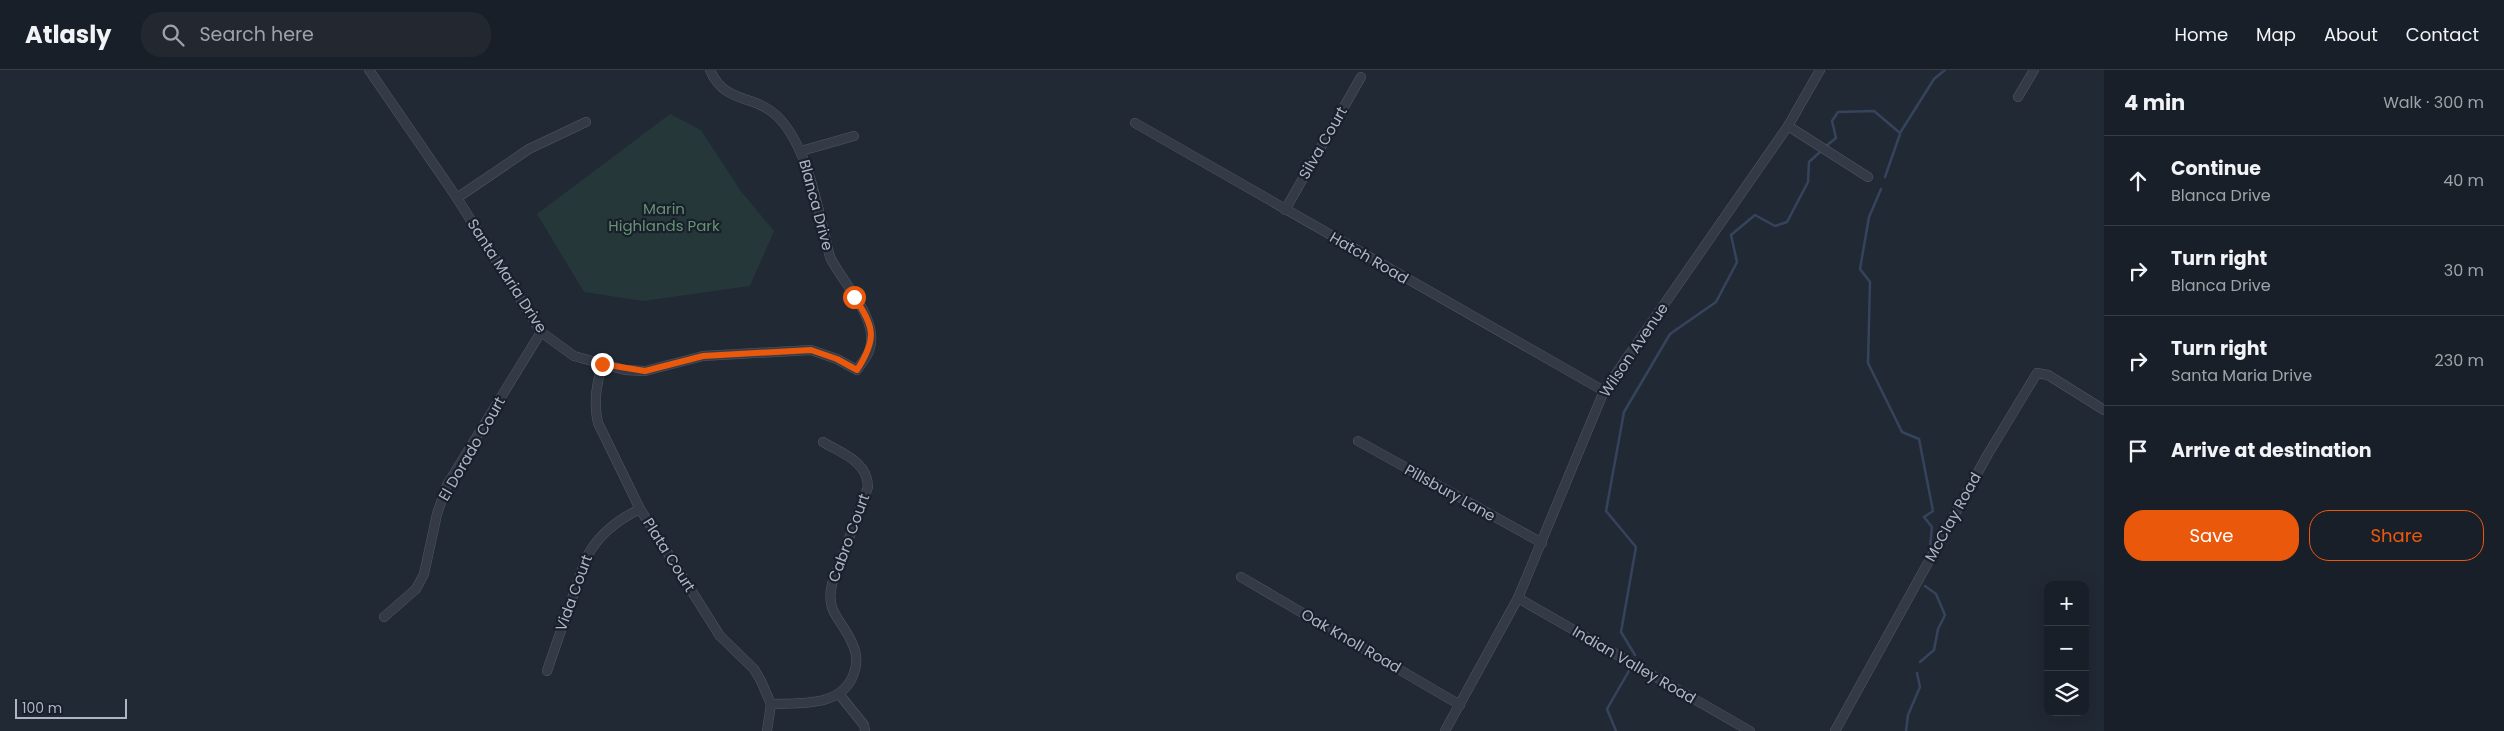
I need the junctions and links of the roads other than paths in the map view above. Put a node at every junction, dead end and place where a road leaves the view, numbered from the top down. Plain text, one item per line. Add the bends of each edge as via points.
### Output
1 (369, 70) edge
2 (710, 70) edge
3 (1820, 70) edge
4 (2034, 70) edge
5 (1361, 76) dead end
6 (2018, 97) dead end
7 (586, 122) dead end
8 (1134, 123) dead end
9 (1788, 126) junction
10 (854, 136) dead end
11 (801, 152) junction
12 (1868, 177) dead end
13 (457, 198) junction
14 (1285, 210) junction
15 (542, 332) junction
16 (602, 364) junction
17 (857, 370) joint
18 (1604, 391) junction
19 (2104, 410) edge
20 (1358, 441) dead end
21 (823, 442) dead end
22 (640, 509) junction
23 (1542, 543) junction
24 (1241, 577) dead end
25 (1518, 598) junction
26 (384, 617) dead end
27 (548, 671) dead end
28 (839, 694) junction
29 (771, 704) junction
30 (1460, 705) junction
31 (768, 731) edge
32 (865, 731) edge
33 (1445, 731) edge
34 (1750, 731) edge
35 (1835, 731) edge

1 - 13 street, Santa Maria Drive
2 - 11 street, Blanca Drive via 732,96 775,114 786,125
3 - 9 street, Wilson Avenue
4 - 6 street
5 - 14 street, Silva Court
7 - 13 street via 529,149
8 - 14 street, Hatch Road
9 - 12 street
9 - 18 street, Wilson Avenue
10 - 11 street
11 - 17 street, Blanca Drive via 830,257 868,320 872,337 869,351
13 - 15 street, Santa Maria Drive
14 - 18 street, Hatch Road
15 - 16 street, Santa Maria Drive via 574,356
15 - 26 street, El Dorado Court via 448,485 437,514 424,574 416,589
16 - 17 street, Santa Maria Drive via 645,371 703,356 811,350
16 - 22 street, Plata Court via 594,409
18 - 23 street, Wilson Avenue
19 - 35 street, McClay Road via 2048,375 2037,373 1988,454
20 - 23 street, Pillsbury Lane
21 - 28 street, Cabro Court via 862,467 868,481 829,599 857,654 851,682
22 - 27 street, Vida Court via 606,531 592,547
22 - 29 street, Plata Court via 720,636 754,669
23 - 25 street, Wilson Avenue
24 - 30 street, Oak Knoll Road
25 - 30 street, Wilson Avenue
25 - 34 street, Indian Valley Road
28 - 29 street via 824,700
28 - 32 street via 864,725
29 - 31 street
30 - 33 street, Wilson Avenue

